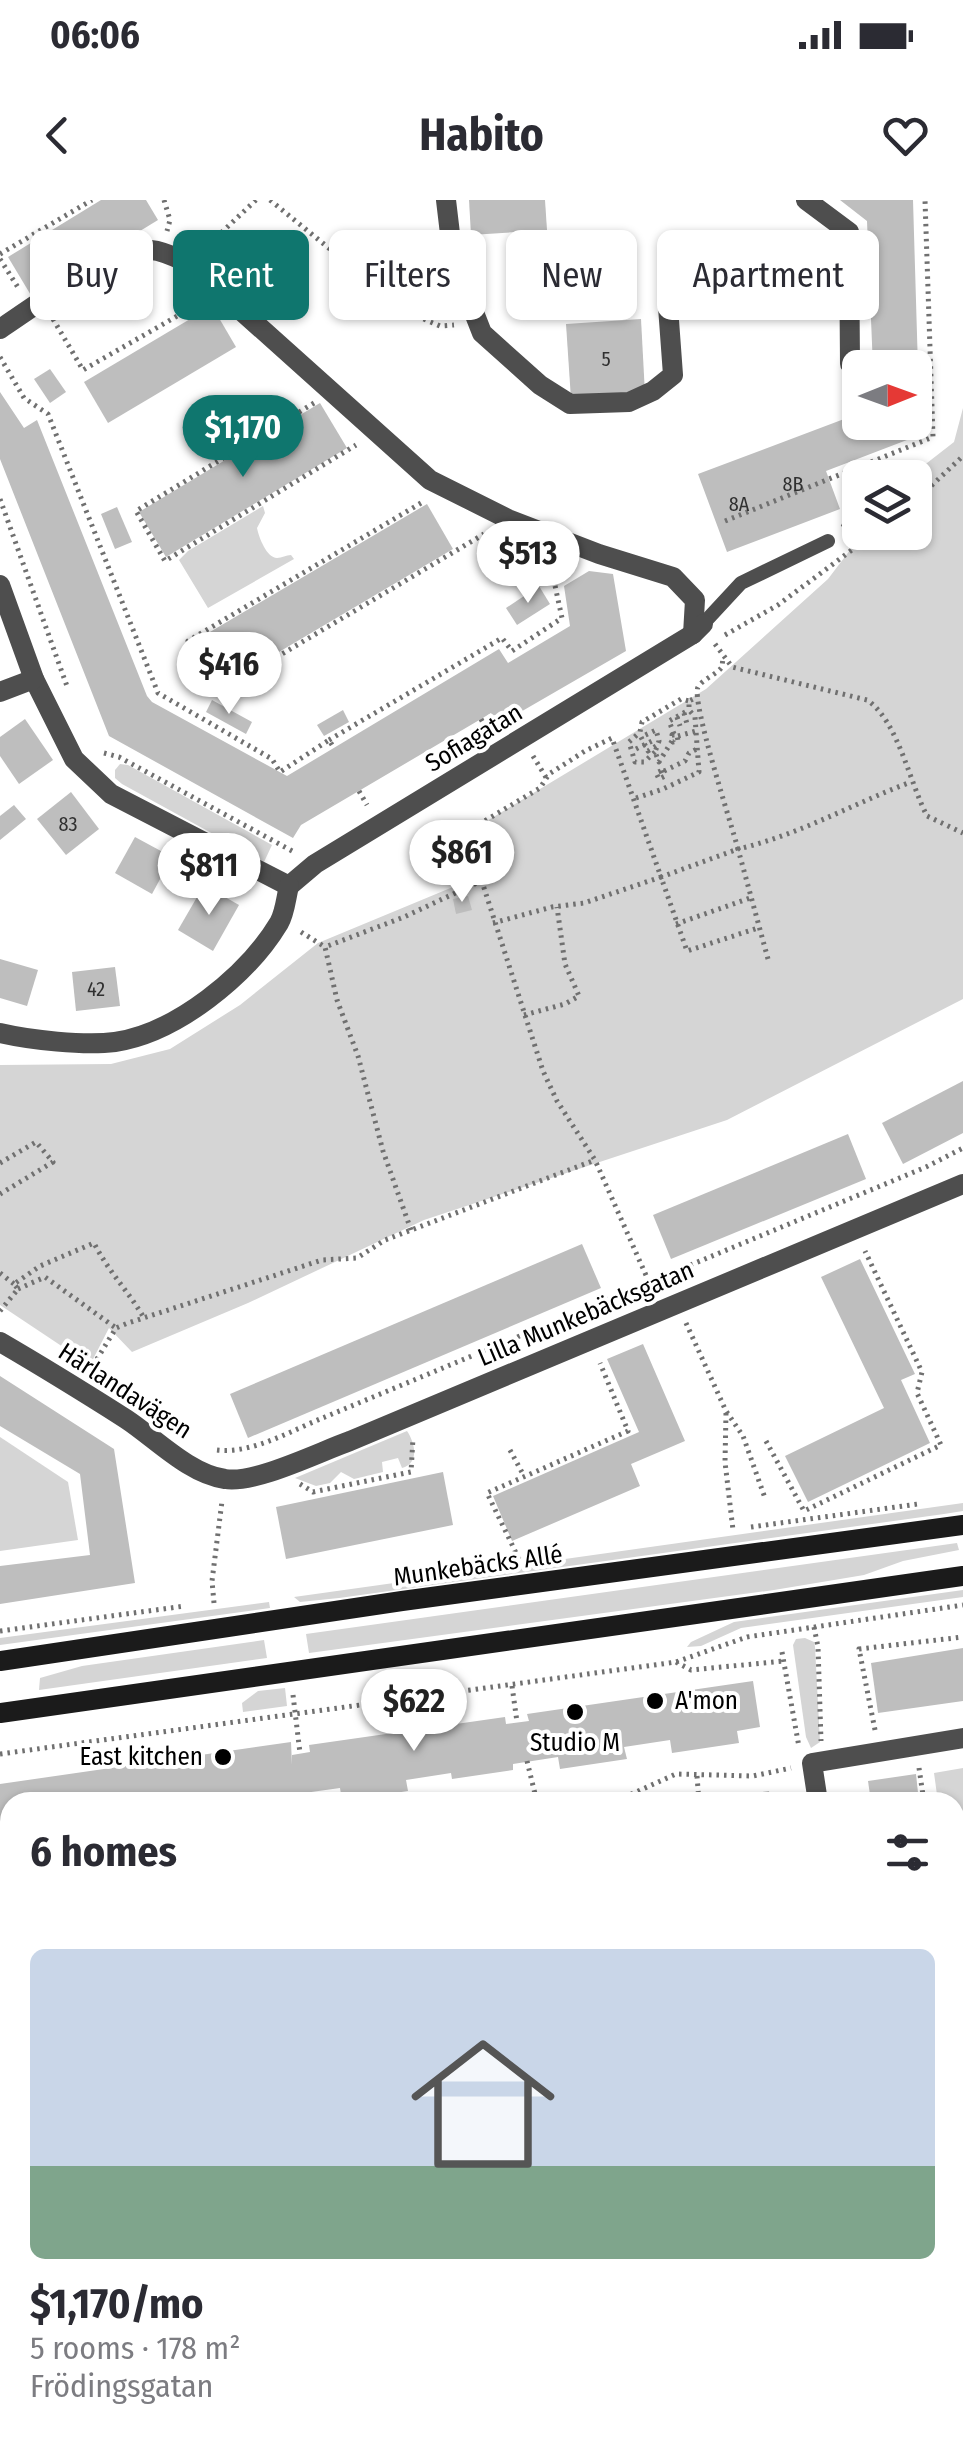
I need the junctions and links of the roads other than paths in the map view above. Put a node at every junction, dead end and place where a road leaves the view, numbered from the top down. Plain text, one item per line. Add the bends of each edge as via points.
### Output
1 (446, 200) edge
2 (806, 200) edge
3 (670, 320) edge
4 (0, 329) edge
5 (850, 350) edge
6 (828, 541) dead end
7 (0, 585) edge
8 (704, 633) junction
9 (34, 678) junction
10 (0, 692) edge
11 (288, 886) junction
12 (0, 1032) edge
13 (963, 1184) edge
14 (0, 1342) edge
15 (224, 1479) joint
16 (963, 1525) edge
17 (963, 1576) edge
18 (0, 1661) edge
19 (0, 1713) edge
20 (963, 1738) edge
21 (816, 1792) edge

1 - 3 street via 453,259 482,333 570,404 629,402 674,374
2 - 5 street via 848,232
4 - 8 street via 130,252 151,250 188,263 430,480 508,519 673,577 695,600
6 - 8 lane via 741,583
7 - 9 street
8 - 11 street, Sofiagatan
9 - 10 street
9 - 11 street via 74,759 111,794
11 - 12 street via 281,920 262,945 176,1022 115,1042 28,1040
13 - 15 street, Lilla Munkebäcksgatan via 414,1414 276,1469
14 - 15 street, Härlandavägen
16 - 18 street, Munkebäcks Allé
17 - 19 street
20 - 21 street via 809,1759

